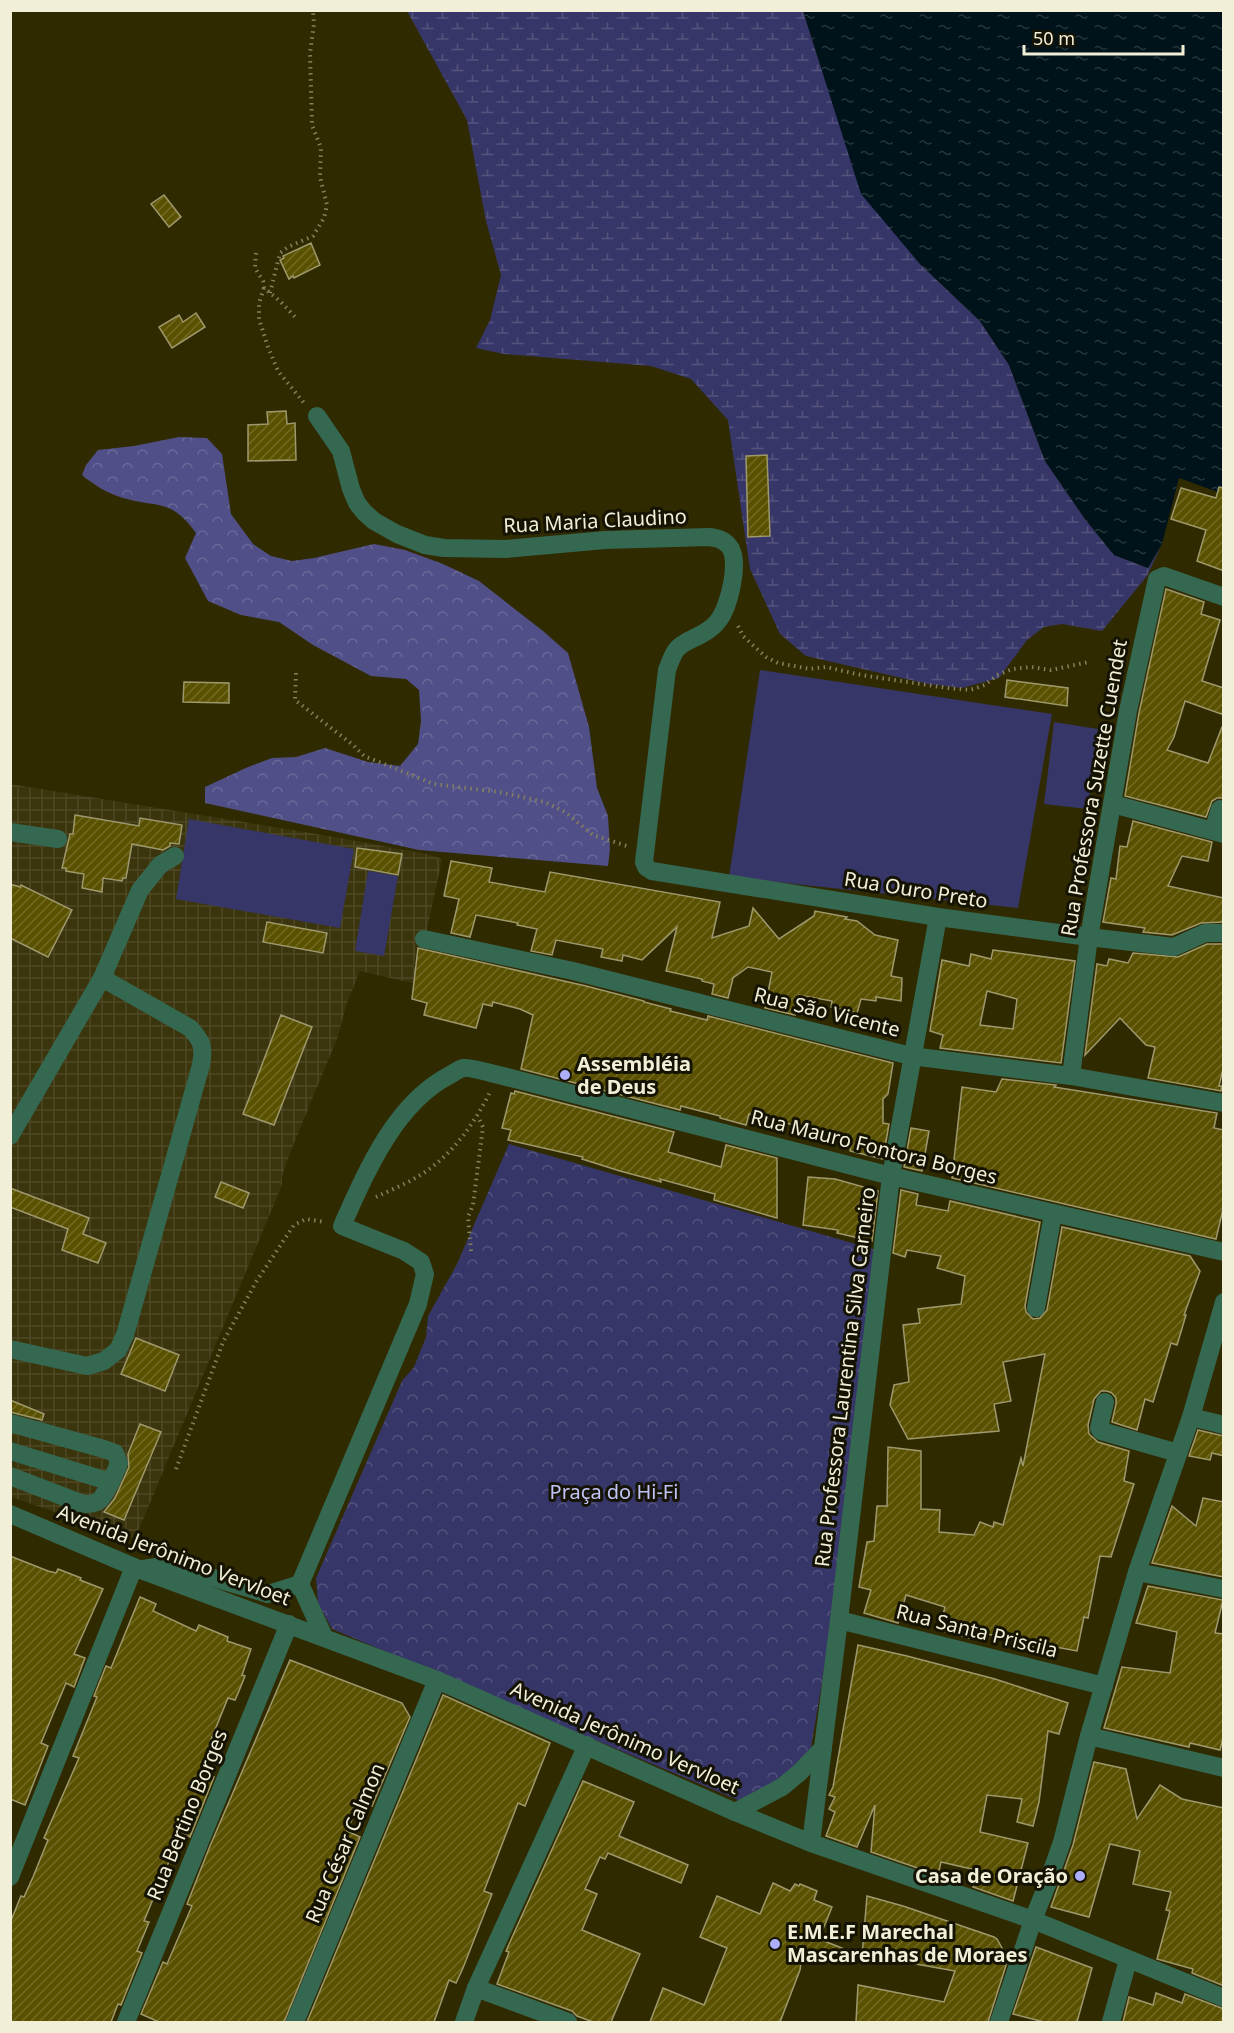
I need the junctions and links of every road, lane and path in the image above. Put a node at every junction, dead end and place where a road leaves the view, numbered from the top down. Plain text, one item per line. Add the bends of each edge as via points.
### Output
1 (313, 10) edge
2 (256, 253) dead end
3 (264, 288) junction
4 (270, 293) junction
5 (297, 319) dead end
6 (317, 416) joint
7 (1224, 597) edge
8 (735, 621) dead end
9 (1089, 662) dead end
10 (296, 673) dead end
11 (1113, 804) junction
12 (1220, 809) dead end
13 (10, 832) edge
14 (1218, 833) edge
15 (58, 839) dead end
16 (646, 852) junction
17 (175, 856) dead end
18 (651, 871) joint
19 (938, 917) junction
20 (1224, 933) edge
21 (1089, 937) junction
22 (424, 939) dead end
23 (102, 978) junction
24 (911, 1056) junction
25 (507, 1077) junction
26 (1071, 1077) junction
27 (1224, 1103) edge
28 (478, 1117) junction
29 (10, 1136) edge
30 (891, 1176) junction
31 (358, 1191) junction
32 (1053, 1214) junction
33 (342, 1226) junction
34 (471, 1251) dead end
35 (1224, 1251) edge
36 (1224, 1302) edge
37 (1036, 1308) dead end
38 (10, 1349) edge
39 (1105, 1402) dead end
40 (1191, 1417) junction
41 (10, 1423) edge
42 (1224, 1425) edge
43 (10, 1451) edge
44 (1178, 1453) junction
45 (176, 1469) dead end
46 (10, 1476) edge
47 (111, 1482) junction
48 (10, 1514) edge
49 (137, 1568) junction
50 (1137, 1572) junction
51 (300, 1584) junction
52 (1224, 1589) edge
53 (839, 1620) junction
54 (289, 1624) junction
55 (324, 1637) junction
56 (437, 1680) junction
57 (1104, 1686) junction
58 (1089, 1737) junction
59 (586, 1745) junction
60 (823, 1748) junction
61 (1224, 1768) edge
62 (735, 1812) junction
63 (811, 1843) junction
64 (10, 1877) edge
65 (1033, 1920) junction
66 (1128, 1960) junction
67 (476, 1988) junction
68 (1224, 1998) edge
69 (126, 2022) edge
70 (295, 2022) edge
71 (464, 2022) edge
72 (568, 2022) edge
73 (999, 2022) edge
74 (1111, 2022) edge

1 - 4 path via 312,125 321,148 320,177 327,205 313,236 280,253
2 - 3 path via 255,268
3 - 4 path
3 - 6 path via 259,319 268,347 278,371
4 - 5 path
6 - 16 street, Rua Maria Claudino via 341,451 351,489 364,512 397,534 425,545 506,549 605,540 709,537 722,539 731,548 734,564 727,604 719,620 708,631 678,647 667,670
7 - 11 street, Rua Professora Suzette Cuendet via 1164,576 1157,579 1128,711
8 - 9 path via 743,636 778,663 810,669 826,667 948,688 970,690 1013,669 1051,670
10 - 16 path via 295,700 364,756 434,784 545,802 565,812 593,835
11 - 14 street
11 - 21 street, Rua Professora Suzette Cuendet
12 - 14 street
13 - 15 street
16 - 18 street, Rua Maria Claudino via 646,867
17 - 23 street via 160,865 140,890
18 - 19 street, Rua Ouro Preto
19 - 21 street, Rua Ouro Preto
19 - 24 street, Rua Professora Laurentina Silva Carneiro
20 - 21 street, Rua Ouro Preto via 1205,933 1174,946
21 - 26 street, Rua Professora Suzette Cuendet
22 - 24 street, Rua São Vicente via 573,971
23 - 29 street
23 - 38 street via 190,1028 200,1038 204,1051 201,1065 126,1335 118,1350 104,1361 87,1366
24 - 26 street, Rua São Vicente
24 - 30 street, Rua Professora Laurentina Silva Carneiro
25 - 28 path
25 - 30 street, Rua Mauro Fontora Borges
25 - 31 street, Rua Mauro Fontora Borges via 464,1068 439,1080 396,1122
26 - 27 street, Rua São Vicente
28 - 31 path via 447,1155 421,1175 374,1198
28 - 34 path via 483,1127 468,1217
30 - 32 street, Rua Mauro Fontora Borges
30 - 53 street, Rua Professora Laurentina Silva Carneiro
31 - 33 street
32 - 35 street, Rua Mauro Fontora Borges
32 - 37 street
33 - 45 path via 306,1219 294,1225 223,1342
33 - 51 street via 404,1251 421,1262 425,1274 418,1304
36 - 40 street
39 - 44 street via 1101,1431
40 - 42 street
40 - 44 street
41 - 47 street via 115,1454 119,1463
43 - 47 street
44 - 50 street
46 - 47 street via 83,1504 99,1502
48 - 49 street, Avenida Jerônimo Vervloet
49 - 51 street via 169,1565 268,1594
49 - 54 street, Avenida Jerônimo Vervloet
49 - 64 street
50 - 52 street
50 - 57 street
51 - 55 street
53 - 57 street, Rua Santa Priscila
53 - 60 street, Rua Professora Laurentina Silva Carneiro
54 - 55 street, Avenida Jerônimo Vervloet
54 - 69 street, Rua Bertino Borges
55 - 56 street, Avenida Jerônimo Vervloet
56 - 59 street, Avenida Jerônimo Vervloet
56 - 70 street, Rua César Calmon
57 - 58 street
58 - 61 street
58 - 65 street via 1062,1842
59 - 62 street, Avenida Jerônimo Vervloet
59 - 67 street
60 - 62 street via 782,1787
60 - 63 street, Rua Professora Laurentina Silva Carneiro
62 - 63 street, Avenida Jerônimo Vervloet
63 - 65 street, Avenida Jerônimo Vervloet
65 - 66 street, Avenida Jerônimo Vervloet
65 - 73 street
66 - 68 street, Avenida Jerônimo Vervloet
66 - 74 street
67 - 71 street
67 - 72 street

